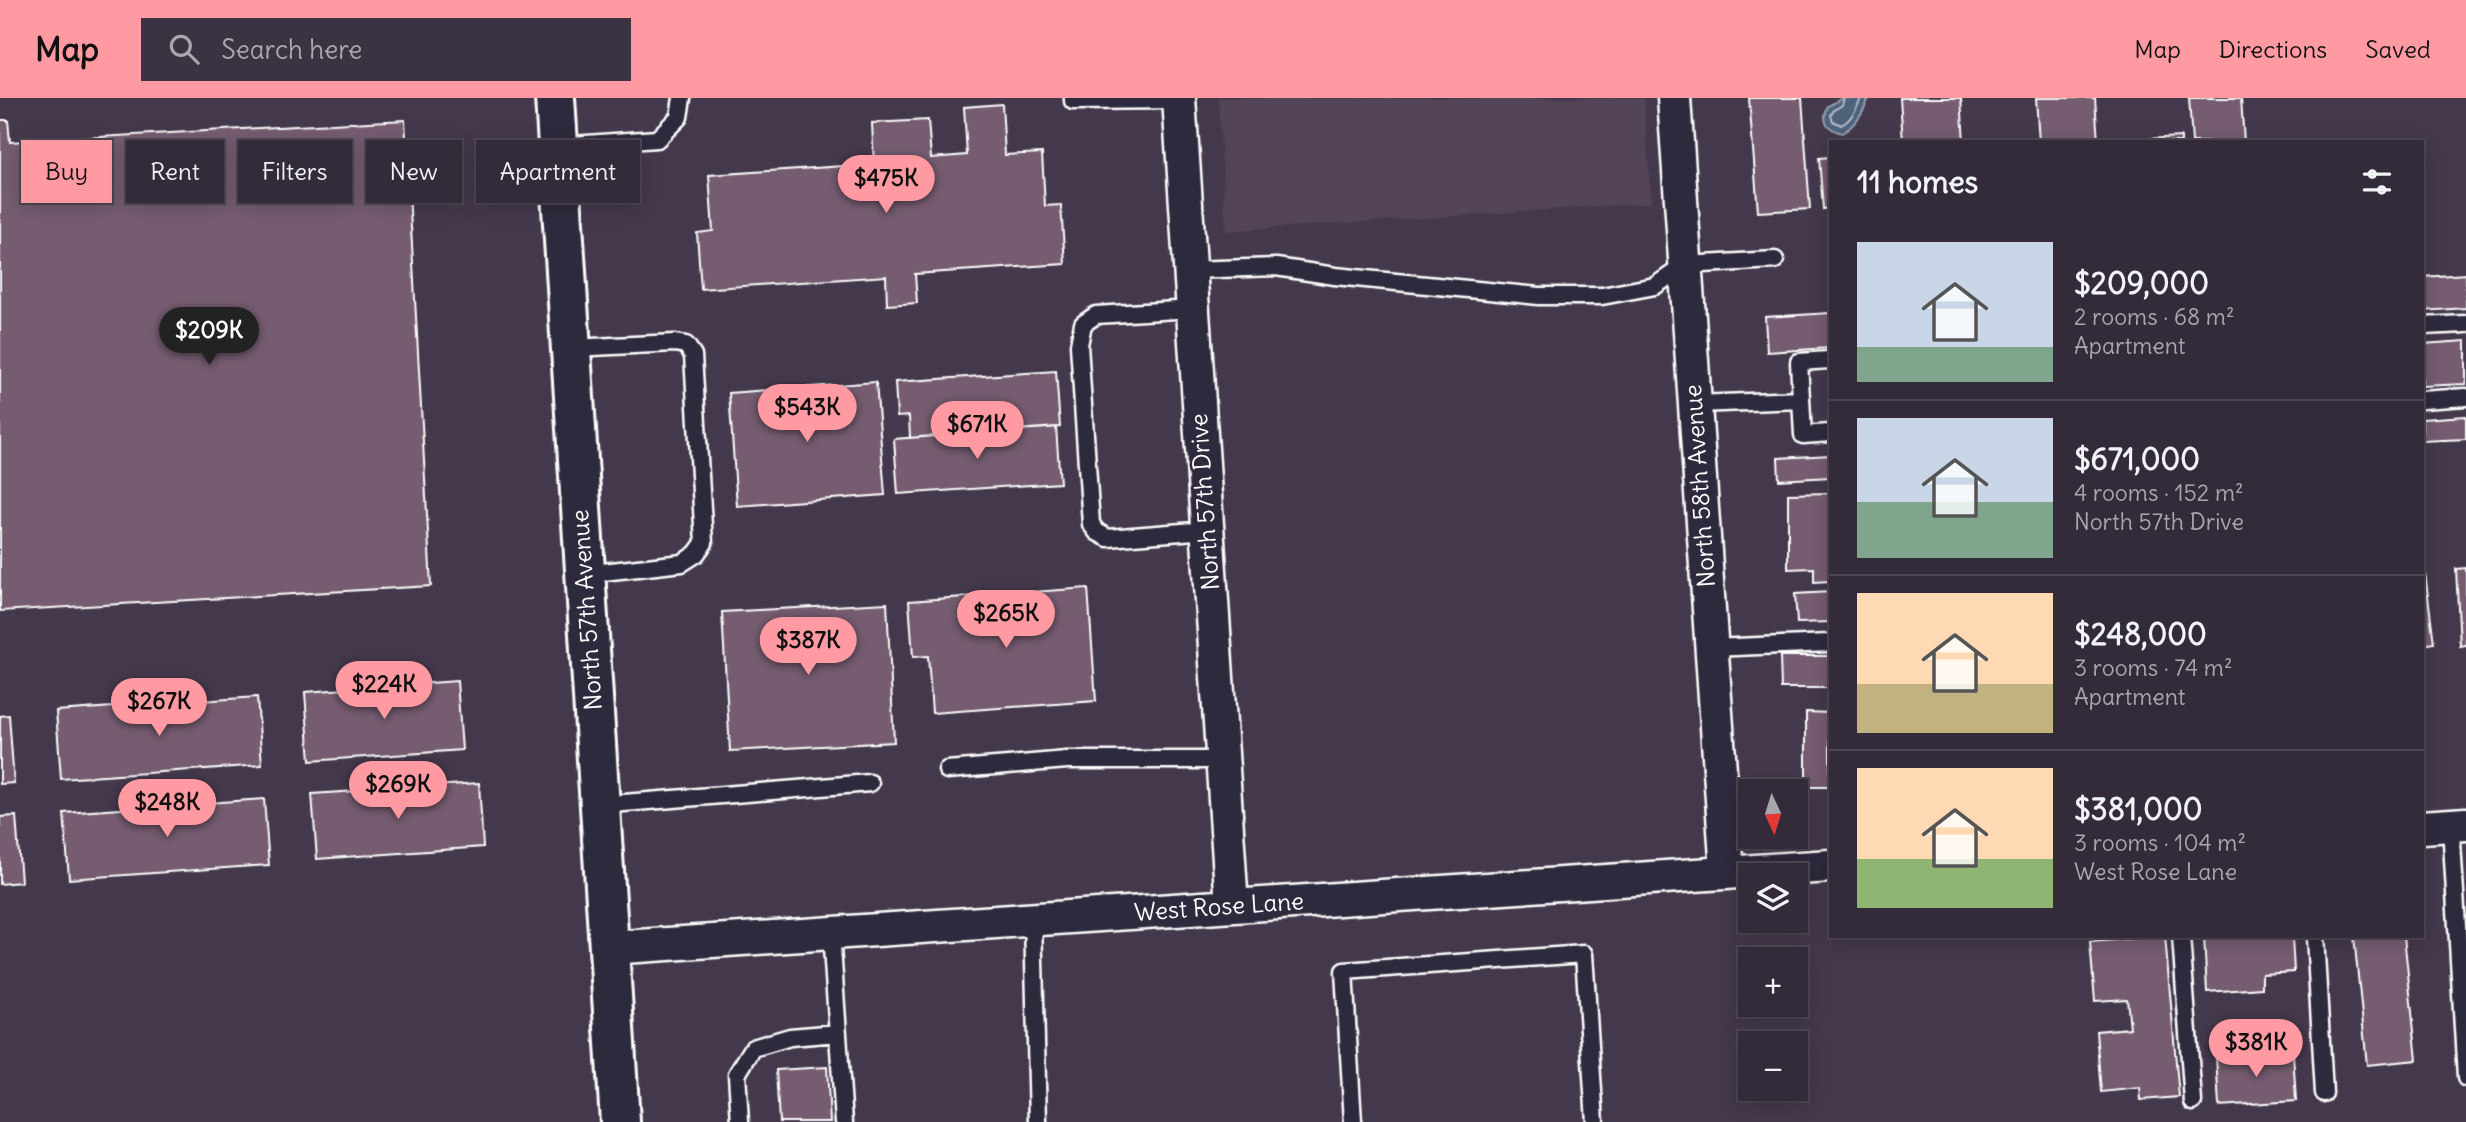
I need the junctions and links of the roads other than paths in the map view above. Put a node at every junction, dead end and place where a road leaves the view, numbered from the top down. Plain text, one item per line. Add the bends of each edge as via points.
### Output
1 (555, 98) edge
2 (682, 98) edge
3 (1073, 98) edge
4 (1674, 98) edge
5 (1179, 99) edge
6 (558, 140) edge
7 (640, 140) edge
8 (562, 203) edge
9 (1775, 260) dead end
10 (1685, 265) junction
11 (1190, 270) junction
12 (1192, 309) junction
13 (2466, 324) edge
14 (2424, 326) edge
15 (571, 348) junction
16 (1829, 360) edge
17 (2466, 397) edge
18 (1801, 400) junction
19 (2424, 400) edge
20 (1695, 404) junction
21 (1829, 433) edge
22 (1207, 530) junction
23 (585, 574) junction
24 (1829, 643) edge
25 (1712, 648) junction
26 (1222, 760) junction
27 (947, 770) dead end
28 (870, 783) dead end
29 (599, 805) junction
30 (2446, 825) edge
31 (1829, 866) edge
32 (1727, 873) junction
33 (1232, 906) junction
34 (1032, 920) junction
35 (831, 933) junction
36 (2181, 938) edge
37 (2315, 938) edge
38 (608, 948) junction
39 (838, 1033) junction
40 (2466, 1078) edge
41 (2324, 1093) dead end
42 (2193, 1102) dead end
43 (620, 1122) edge
44 (740, 1122) edge
45 (844, 1122) edge
46 (1038, 1122) edge
47 (1353, 1122) edge
48 (1595, 1122) edge

1 - 6 street, North 57th Avenue
2 - 7 lane via 679,117 657,139
3 - 5 lane via 1073,102
4 - 10 street, North 58th Avenue
5 - 11 street, North 57th Drive
8 - 15 street, North 57th Avenue
9 - 10 lane
10 - 11 lane via 1655,286 1602,296 1539,296 1276,267
10 - 20 street, North 58th Avenue
11 - 12 street, North 57th Drive
12 - 22 street, North 57th Drive
12 - 22 lane via 1096,315 1083,324 1079,345 1091,524 1108,538
13 - 14 lane
15 - 23 street, North 57th Avenue
15 - 23 lane via 686,345 693,355 703,516 704,543 682,563
16 - 18 lane via 1799,362
17 - 19 lane
18 - 20 lane
18 - 21 lane via 1803,435
20 - 25 street, North 58th Avenue
22 - 26 street, North 57th Drive
23 - 29 street, North 57th Avenue
24 - 25 lane
25 - 32 street, North 58th Avenue
26 - 27 lane via 1067,760
26 - 33 street, North 57th Drive
28 - 29 lane
29 - 38 street, North 57th Avenue
30 - 40 lane
31 - 32 street, West Rose Lane
32 - 33 street, West Rose Lane
33 - 34 street, West Rose Lane
34 - 35 street, West Rose Lane
34 - 46 lane
35 - 38 street, West Rose Lane
35 - 39 lane
36 - 42 lane
37 - 41 lane
38 - 43 street, North 57th Avenue
39 - 44 lane via 789,1037 753,1048 737,1074
39 - 45 lane
47 - 48 lane via 1344,971 1584,954

